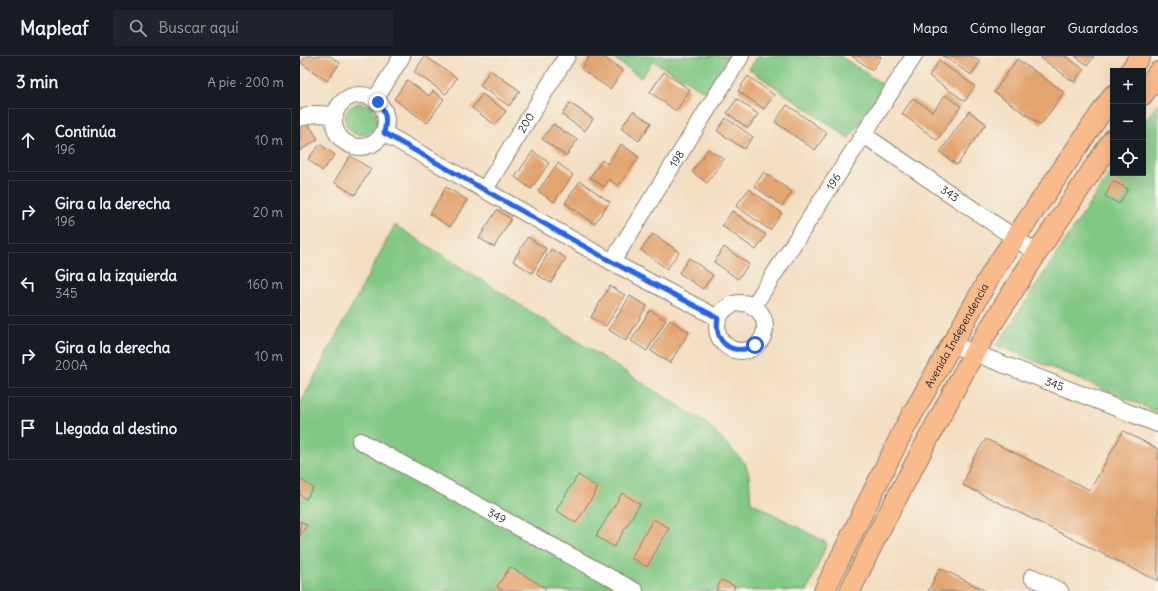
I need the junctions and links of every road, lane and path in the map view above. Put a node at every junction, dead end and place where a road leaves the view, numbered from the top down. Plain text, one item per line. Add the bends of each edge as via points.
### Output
1 (402, 56) edge
2 (567, 56) edge
3 (742, 56) edge
4 (914, 56) edge
5 (1140, 56) edge
6 (1132, 68) edge
7 (1158, 72) edge
8 (1146, 90) edge
9 (1110, 99) edge
10 (374, 100) junction
11 (335, 115) junction
12 (300, 118) edge
13 (384, 133) junction
14 (864, 135) junction
15 (1112, 140) edge
16 (485, 189) junction
17 (1015, 238) junction
18 (1037, 253) junction
19 (612, 262) junction
20 (753, 307) junction
21 (718, 318) junction
22 (951, 344) junction
23 (974, 353) junction
24 (1158, 424) edge
25 (360, 441) dead end
26 (1032, 577) dead end
27 (635, 591) edge
28 (824, 591) edge
29 (850, 591) edge
30 (1060, 591) edge

1 - 10 street
2 - 16 street, 200
3 - 19 street, 198
4 - 14 street, 196
5 - 6 main road
7 - 8 main road
9 - 17 main road, Avenida Independencia
10 - 11 street via 361,95 352,96 338,107
10 - 13 street via 383,108 386,116
11 - 12 street via 315,114
11 - 13 street via 337,132 348,144 364,147 372,144
13 - 16 street
14 - 17 street, 343
14 - 20 street, 196
15 - 18 main road
16 - 19 street
17 - 18 street, 343
17 - 22 main road, Avenida Independencia
18 - 23 main road
19 - 21 street
20 - 21 street via 741,303 734,304
20 - 21 street via 762,316 764,332 761,339 748,349 732,349 726,345 718,333
22 - 23 street, 345
22 - 28 main road, Avenida Independencia via 904,429
23 - 24 street, 345
23 - 29 main road
25 - 27 street, 349
26 - 30 street

